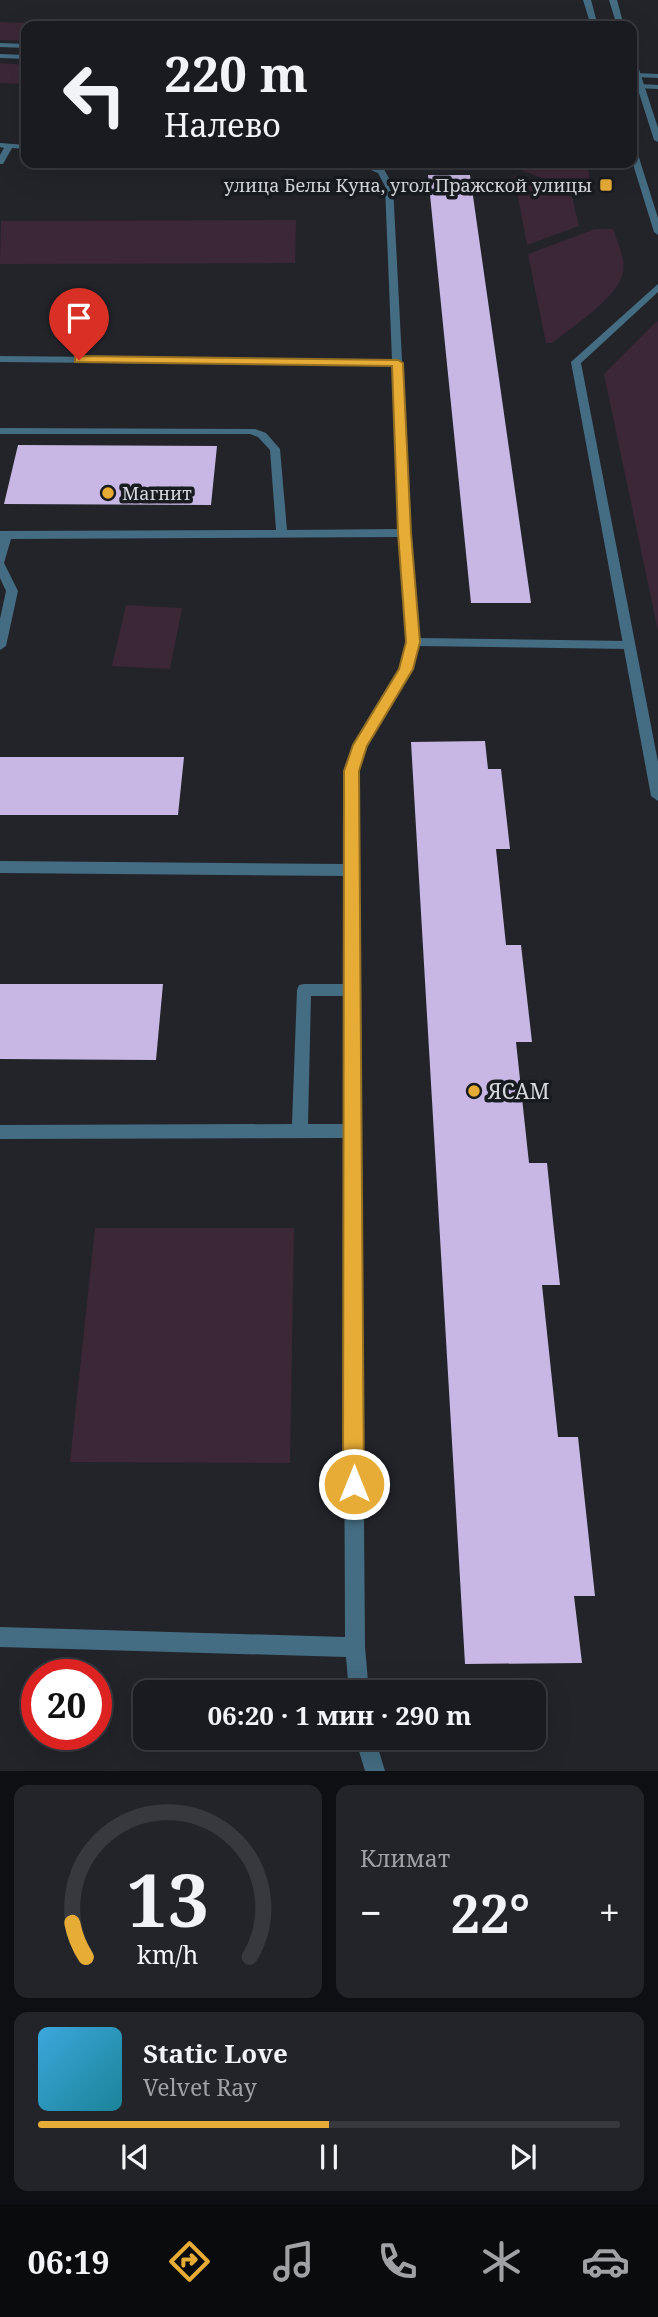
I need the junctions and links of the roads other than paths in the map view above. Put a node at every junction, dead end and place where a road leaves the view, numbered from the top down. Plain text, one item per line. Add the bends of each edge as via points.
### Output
1 (587, 0) edge
2 (613, 0) edge
3 (593, 21) edge
4 (619, 21) edge
5 (0, 45) edge
6 (21, 46) edge
7 (0, 56) edge
8 (21, 57) edge
9 (637, 75) edge
10 (658, 76) edge
11 (637, 86) edge
12 (658, 87) edge
13 (637, 88) edge
14 (658, 140) edge
15 (5, 146) edge
16 (0, 162) edge
17 (637, 164) edge
18 (373, 168) edge
19 (658, 232) edge
20 (658, 287) edge
21 (0, 359) edge
22 (398, 363) junction
23 (0, 431) edge
24 (405, 533) junction
25 (3, 535) edge
26 (282, 535) junction
27 (0, 563) edge
28 (413, 642) junction
29 (628, 645) junction
30 (0, 646) edge
31 (658, 796) edge
32 (0, 867) edge
33 (351, 870) junction
34 (351, 990) junction
35 (300, 1131) junction
36 (351, 1131) junction
37 (0, 1132) edge
38 (0, 1637) edge
39 (355, 1647) junction
40 (358, 1680) edge
41 (369, 1750) edge
42 (375, 1771) edge

1 - 3 street
2 - 4 street
5 - 6 street
7 - 8 street
9 - 10 street
11 - 12 street
13 - 14 street
15 - 16 street
17 - 19 street
18 - 22 street via 381,171 389,186
20 - 29 street via 576,362
21 - 22 street
22 - 24 street
23 - 26 street via 251,431 262,435 275,449
24 - 26 street
24 - 28 street
25 - 26 street
25 - 27 street
27 - 30 street via 12,591
28 - 29 street
28 - 33 street via 406,669 360,745 351,771
29 - 31 street
32 - 33 street
33 - 34 street
34 - 35 street via 304,990
34 - 36 street
35 - 36 street
35 - 37 street
36 - 39 street
38 - 39 street
39 - 40 street
41 - 42 street

